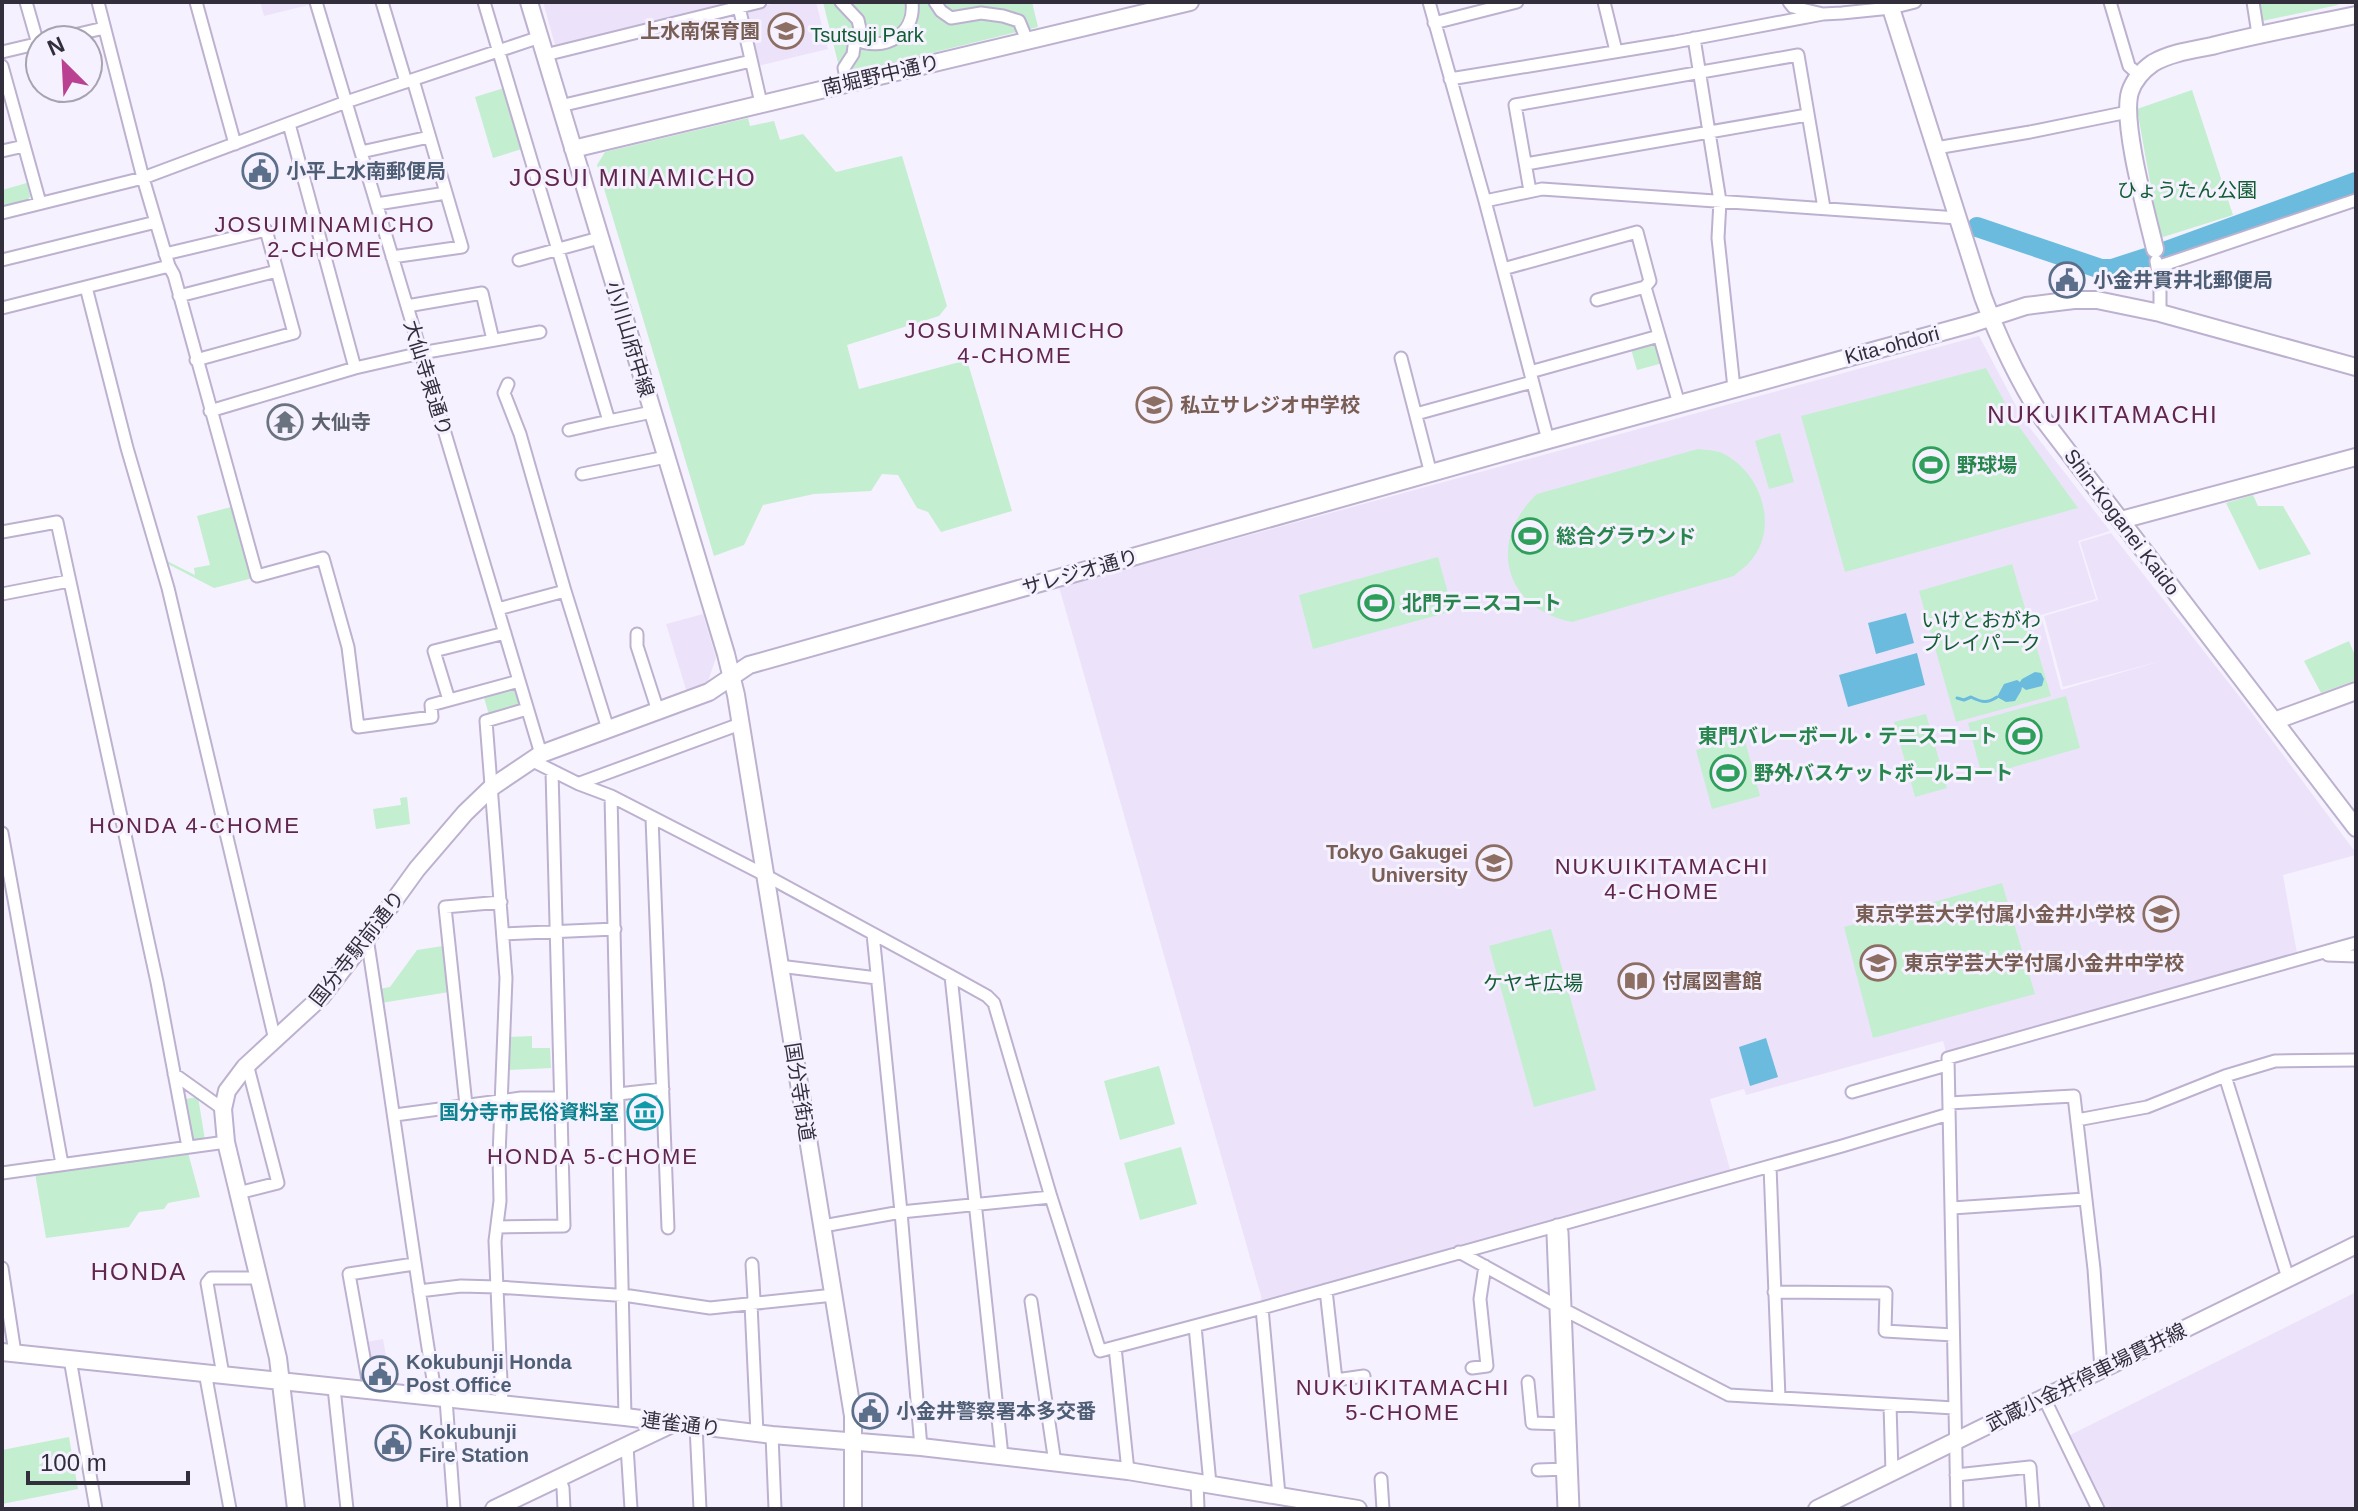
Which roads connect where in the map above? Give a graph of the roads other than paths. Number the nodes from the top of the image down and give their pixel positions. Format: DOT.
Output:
graph roads {
  1 [pos="26,2"];
  2 [pos="98,2"];
  3 [pos="196,2"];
  4 [pos="316,2"];
  5 [pos="382,2"];
  6 [pos="484,2"];
  7 [pos="529,2"];
  8 [pos="760,2"];
  9 [pos="841,2"];
  10 [pos="912,2"];
  11 [pos="935,2"];
  12 [pos="1003,2"];
  13 [pos="1190,2"];
  14 [pos="1429,2"];
  15 [pos="1517,2"];
  16 [pos="1604,2"];
  17 [pos="1789,2"];
  18 [pos="1915,2"];
  19 [pos="2110,2"];
  20 [pos="2253,2"];
  21 [pos="1890,5"];
  22 [pos="739,7"];
  23 [pos="2353,11"];
  24 [pos="1823,14"];
  25 [pos="1007,17"];
  26 [pos="1434,23"];
  27 [pos="33,24"];
  28 [pos="103,24"];
  29 [pos="104,28"];
  30 [pos="1024,33"];
  31 [pos="2258,34"];
  32 [pos="540,37"];
  33 [pos="1694,38"];
  34 [pos="855,39"];
  35 [pos="24,47"];
  36 [pos="498,51"];
  37 [pos="1616,51"];
  38 [pos="2,52"];
  39 [pos="545,55"];
  40 [pos="751,61"];
  41 [pos="2,66"];
  42 [pos="1700,72"];
  43 [pos="2139,75"];
  44 [pos="1450,79"];
  45 [pos="410,81"];
  46 [pos="847,83"];
  47 [pos="7,102"];
  48 [pos="346,102"];
  49 [pos="761,103"];
  50 [pos="560,106"];
  51 [pos="2128,112"];
  52 [pos="1807,115"];
  53 [pos="289,124"];
  54 [pos="1709,132"];
  55 [pos="429,137"];
  56 [pos="235,144"];
  57 [pos="24,146"];
  58 [pos="1936,148"];
  59 [pos="573,149"];
  60 [pos="2,151"];
  61 [pos="361,152"];
  62 [pos="1526,164"];
  63 [pos="143,178"];
  64 [pos="1530,191"];
  65 [pos="446,193"];
  66 [pos="2356,200"];
  67 [pos="1485,201"];
  68 [pos="1720,201"];
  69 [pos="40,203"];
  70 [pos="377,204"];
  71 [pos="1824,208"];
  72 [pos="2,213"];
  73 [pos="1958,218"];
  74 [pos="156,222"];
  75 [pos="599,238"];
  76 [pos="2155,249"];
  77 [pos="557,250"];
  78 [pos="392,257"];
  79 [pos="2,260"];
  80 [pos="167,260"];
  81 [pos="519,260"];
  82 [pos="2157,267"];
  83 [pos="1503,269"];
  84 [pos="277,271"];
  85 [pos="86,287"];
  86 [pos="1645,287"];
  87 [pos="179,296"];
  88 [pos="1597,300"];
  89 [pos="407,306"];
  90 [pos="2,308"];
  91 [pos="2160,313"];
  92 [pos="1991,318"];
  93 [pos="540,332"];
  94 [pos="1659,336"];
  95 [pos="493,340"];
  96 [pos="421,353"];
  97 [pos="1401,358"];
  98 [pos="196,360"];
  99 [pos="2356,367"];
  100 [pos="355,368"];
  101 [pos="1531,377"];
  102 [pos="508,384"];
  103 [pos="1734,388"];
  104 [pos="1679,404"];
  105 [pos="210,411"];
  106 [pos="652,412"];
  107 [pos="1416,414"];
  108 [pos="609,421"];
  109 [pos="569,430"];
  110 [pos="1548,440"];
  111 [pos="666,457"];
  112 [pos="2356,457"];
  113 [pos="582,474"];
  114 [pos="1431,474"];
  115 [pos="2121,520"];
  116 [pos="2,532"];
  117 [pos="69,581"];
  118 [pos="565,591"];
  119 [pos="2,594"];
  120 [pos="498,609"];
  121 [pos="505,633"];
  122 [pos="637,634"];
  123 [pos="731,676"];
  124 [pos="519,681"];
  125 [pos="2356,691"];
  126 [pos="449,700"];
  127 [pos="527,709"];
  128 [pos="658,711"];
  129 [pos="2274,721"];
  130 [pos="740,724"];
  131 [pos="608,729"];
  132 [pos="536,757"];
  133 [pos="552,771"];
  134 [pos="579,784"];
  135 [pos="492,787"];
  136 [pos="611,796"];
  137 [pos="652,818"];
  138 [pos="2356,828"];
  139 [pos="2,833"];
  140 [pos="765,875"];
  141 [pos="501,902"];
  142 [pos="615,929"];
  143 [pos="555,932"];
  144 [pos="503,934"];
  145 [pos="873,934"];
  146 [pos="367,938"];
  147 [pos="2356,943"];
  148 [pos="2319,954"];
  149 [pos="2356,956"];
  150 [pos="779,966"];
  151 [pos="951,976"];
  152 [pos="877,978"];
  153 [pos="275,1040"];
  154 [pos="2356,1060"];
  155 [pos="247,1064"];
  156 [pos="1947,1065"];
  157 [pos="174,1074"];
  158 [pos="2225,1076"];
  159 [pos="663,1089"];
  160 [pos="1852,1092"];
  161 [pos="618,1094"];
  162 [pos="559,1098"];
  163 [pos="501,1100"];
  164 [pos="466,1105"];
  165 [pos="1949,1108"];
  166 [pos="223,1109"];
  167 [pos="395,1115"];
  168 [pos="2077,1120"];
  169 [pos="226,1142"];
  170 [pos="188,1147"];
  171 [pos="62,1164"];
  172 [pos="1770,1166"];
  173 [pos="2,1173"];
  174 [pos="238,1193"];
  175 [pos="1051,1197"];
  176 [pos="2085,1199"];
  177 [pos="974,1205"];
  178 [pos="1952,1208"];
  179 [pos="901,1212"];
  180 [pos="1557,1225"];
  181 [pos="823,1226"];
  182 [pos="497,1227"];
  183 [pos="668,1228"];
  184 [pos="2356,1245"];
  185 [pos="1459,1252"];
  186 [pos="414,1264"];
  187 [pos="752,1264"];
  188 [pos="1485,1266"];
  189 [pos="2,1268"];
  190 [pos="258,1278"];
  191 [pos="2288,1278"];
  192 [pos="497,1287"];
  193 [pos="1326,1290"];
  194 [pos="419,1291"];
  195 [pos="1774,1292"];
  196 [pos="834,1295"];
  197 [pos="624,1296"];
  198 [pos="1031,1301"];
  199 [pos="751,1304"];
  200 [pos="1262,1308"];
  201 [pos="1562,1309"];
  202 [pos="1195,1326"];
  203 [pos="1953,1335"];
  204 [pos="1115,1347"];
  205 [pos="9,1353"];
  206 [pos="70,1359"];
  207 [pos="1472,1368"];
  208 [pos="2101,1369"];
  209 [pos="205,1372"];
  210 [pos="223,1375"];
  211 [pos="1364,1376"];
  212 [pos="282,1382"];
  213 [pos="1528,1382"];
  214 [pos="334,1388"];
  215 [pos="370,1391"];
  216 [pos="1779,1398"];
  217 [pos="2044,1398"];
  218 [pos="441,1399"];
  219 [pos="502,1405"];
  220 [pos="1890,1405"];
  221 [pos="1954,1408"];
  222 [pos="625,1417"];
  223 [pos="672,1424"];
  224 [pos="1566,1424"];
  225 [pos="696,1426"];
  226 [pos="765,1434"];
  227 [pos="853,1441"];
  228 [pos="1955,1441"];
  229 [pos="627,1446"];
  230 [pos="921,1447"];
  231 [pos="1002,1456"];
  232 [pos="1055,1463"];
  233 [pos="1568,1469"];
  234 [pos="1538,1470"];
  235 [pos="1128,1471"];
  236 [pos="1892,1472"];
  237 [pos="1956,1475"];
  238 [pos="559,1478"];
  239 [pos="1381,1479"];
  240 [pos="1204,1483"];
  241 [pos="1279,1495"];
  242 [pos="1350,1508"];
  243 [pos="96,1509"];
  244 [pos="230,1509"];
  245 [pos="296,1509"];
  246 [pos="347,1509"];
  247 [pos="454,1509"];
  248 [pos="494,1509"];
  249 [pos="564,1509"];
  250 [pos="631,1509"];
  251 [pos="700,1509"];
  252 [pos="775,1509"];
  253 [pos="853,1509"];
  254 [pos="1198,1509"];
  255 [pos="1383,1509"];
  256 [pos="1564,1509"];
  257 [pos="1573,1509"];
  258 [pos="1817,1509"];
  259 [pos="1957,1509"];
  260 [pos="2033,1509"];
  261 [pos="2098,1509"];
  1 -- 27 [label="street"];
  2 -- 28 [label="street"];
  3 -- 56 [label="street"];
  4 -- 48 [label="street, 大仙寺東通り"];
  5 -- 45 [label="street"];
  6 -- 36 [label="street"];
  7 -- 32 [label="main road, 小川山府中線"];
  8 -- 22 [label="street"];
  9 -- 34 [label="street"];
  10 -- 34 [label="street"];
  11 -- 25 [label="street"];
  12 -- 25 [label="street"];
  13 -- 46 [label="main road, 南堀野中通り"];
  14 -- 26 [label="street"];
  15 -- 26 [label="street"];
  16 -- 37 [label="street"];
  17 -- 24 [label="street"];
  18 -- 21 [label="street"];
  19 -- 43 [label="street"];
  20 -- 31 [label="street"];
  21 -- 24 [label="street"];
  21 -- 58 [label="main road, Shin-Koganei Kaido"];
  22 -- 39 [label="street"];
  22 -- 40 [label="street"];
  23 -- 31 [label="main road"];
  24 -- 33 [label="street"];
  25 -- 30 [label="street"];
  26 -- 44 [label="street"];
  29 -- 63 [label="street"];
  31 -- 43 [label="main road"];
  32 -- 36 [label="street"];
  32 -- 39 [label="main road, 小川山府中線"];
  33 -- 37 [label="street"];
  33 -- 42 [label="street"];
  34 -- 46 [label="street"];
  35 -- 38 [label="street"];
  36 -- 45 [label="street"];
  36 -- 77 [label="street"];
  37 -- 44 [label="street"];
  39 -- 50 [label="main road, 小川山府中線"];
  40 -- 49 [label="street"];
  40 -- 50 [label="street"];
  41 -- 47 [label="street"];
  42 -- 52 [label="street"];
  42 -- 54 [label="street"];
  42 -- 62 [label="street"];
  43 -- 51 [label="main road"];
  44 -- 67 [label="street"];
  45 -- 48 [label="street"];
  45 -- 55 [label="street"];
  46 -- 49 [label="main road, 南堀野中通り"];
  47 -- 57 [label="street"];
  48 -- 53 [label="street"];
  48 -- 61 [label="street, 大仙寺東通り"];
  49 -- 59 [label="main road, 南堀野中通り"];
  50 -- 59 [label="main road, 小川山府中線"];
  51 -- 58 [label="street"];
  51 -- 76 [label="main road"];
  52 -- 54 [label="street"];
  52 -- 71 [label="street"];
  53 -- 56 [label="street"];
  53 -- 100 [label="street"];
  54 -- 62 [label="street"];
  54 -- 68 [label="street"];
  55 -- 61 [label="street"];
  55 -- 65 [label="street"];
  56 -- 63 [label="street"];
  57 -- 60 [label="street"];
  57 -- 69 [label="street"];
  58 -- 73 [label="main road, Shin-Koganei Kaido"];
  59 -- 75 [label="main road, 小川山府中線"];
  61 -- 70 [label="street, 大仙寺東通り"];
  62 -- 64 [label="street"];
  63 -- 69 [label="street"];
  63 -- 74 [label="street"];
  64 -- 67 [label="street"];
  64 -- 68 [label="street"];
  65 -- 70 [label="street"];
  65 -- 78 [label="street"];
  66 -- 82 [label="street"];
  67 -- 83 [label="street"];
  68 -- 71 [label="street"];
  68 -- 103 [label="street"];
  69 -- 72 [label="street"];
  70 -- 78 [label="street, 大仙寺東通り"];
  71 -- 73 [label="street"];
  73 -- 92 [label="main road, Shin-Koganei Kaido"];
  74 -- 79 [label="street"];
  74 -- 80 [label="street"];
  75 -- 77 [label="street"];
  75 -- 106 [label="main road, 小川山府中線"];
  76 -- 82 [label="street"];
  77 -- 81 [label="street"];
  77 -- 108 [label="street"];
  78 -- 89 [label="street, 大仙寺東通り"];
  80 -- 84 [label="street"];
  80 -- 85 [label="street"];
  80 -- 87 [label="street"];
  82 -- 91 [label="street"];
  83 -- 86 [label="street"];
  83 -- 101 [label="street"];
  84 -- 87 [label="street"];
  84 -- 98 [label="street"];
  85 -- 90 [label="street"];
  85 -- 153 [label="street"];
  86 -- 88 [label="street"];
  86 -- 94 [label="street"];
  87 -- 98 [label="street"];
  89 -- 95 [label="street"];
  89 -- 96 [label="street, 大仙寺東通り"];
  91 -- 92 [label="main road, Kita-ohdori"];
  91 -- 99 [label="main road, Kita-ohdori"];
  92 -- 103 [label="main road, Kita-ohdori"];
  92 -- 115 [label="main road, Shin-Koganei Kaido"];
  93 -- 95 [label="street"];
  94 -- 101 [label="street"];
  94 -- 104 [label="street"];
  95 -- 96 [label="street"];
  96 -- 100 [label="street"];
  96 -- 120 [label="street, 大仙寺東通り"];
  97 -- 107 [label="street"];
  98 -- 105 [label="street"];
  100 -- 105 [label="street"];
  101 -- 107 [label="street"];
  101 -- 110 [label="street"];
  102 -- 118 [label="street"];
  103 -- 104 [label="main road, Kita-ohdori"];
  104 -- 110 [label="main road, Kita-ohdori"];
  105 -- 126 [label="street"];
  106 -- 108 [label="street"];
  106 -- 111 [label="main road, 小川山府中線"];
  107 -- 114 [label="street"];
  108 -- 109 [label="street"];
  110 -- 114 [label="main road, Kita-ohdori"];
  111 -- 113 [label="street"];
  111 -- 123 [label="main road, 小川山府中線"];
  112 -- 115 [label="main road"];
  114 -- 123 [label="main road, サレジオ通り"];
  115 -- 129 [label="main road, Shin-Koganei Kaido"];
  116 -- 117 [label="street"];
  117 -- 119 [label="street"];
  117 -- 157 [label="street"];
  118 -- 120 [label="street"];
  118 -- 131 [label="street"];
  120 -- 121 [label="street, 大仙寺東通り"];
  121 -- 124 [label="street, 大仙寺東通り"];
  121 -- 126 [label="street"];
  122 -- 128 [label="street"];
  123 -- 128 [label="main road, 国分寺駅前通り"];
  123 -- 130 [label="main road, 国分寺街道"];
  124 -- 126 [label="street"];
  124 -- 127 [label="street, 大仙寺東通り"];
  125 -- 129 [label="main road"];
  127 -- 132 [label="street, 大仙寺東通り"];
  127 -- 135 [label="street"];
  128 -- 131 [label="main road, 国分寺駅前通り"];
  129 -- 138 [label="main road, Shin-Koganei Kaido"];
  130 -- 134 [label="street"];
  130 -- 140 [label="main road, 国分寺街道"];
  131 -- 132 [label="main road, 国分寺駅前通り"];
  132 -- 133 [label="street"];
  132 -- 135 [label="main road, 国分寺駅前通り"];
  133 -- 134 [label="street"];
  133 -- 143 [label="street"];
  134 -- 136 [label="street"];
  135 -- 141 [label="street"];
  135 -- 146 [label="main road, 国分寺駅前通り"];
  136 -- 137 [label="street"];
  136 -- 142 [label="street"];
  137 -- 140 [label="street"];
  137 -- 159 [label="street"];
  139 -- 171 [label="street"];
  140 -- 145 [label="street"];
  140 -- 150 [label="main road, 国分寺街道"];
  141 -- 144 [label="street"];
  141 -- 164 [label="street"];
  142 -- 143 [label="street"];
  142 -- 161 [label="street"];
  143 -- 144 [label="street"];
  143 -- 162 [label="street"];
  144 -- 163 [label="street"];
  145 -- 151 [label="street"];
  145 -- 152 [label="street"];
  146 -- 153 [label="main road, 国分寺駅前通り"];
  146 -- 167 [label="street"];
  147 -- 148 [label="street"];
  148 -- 149 [label="street"];
  148 -- 156 [label="street"];
  150 -- 152 [label="street"];
  150 -- 181 [label="main road, 国分寺街道"];
  151 -- 175 [label="street"];
  151 -- 177 [label="street"];
  152 -- 179 [label="street"];
  153 -- 155 [label="main road, 国分寺駅前通り"];
  154 -- 158 [label="street"];
  155 -- 166 [label="main road, 国分寺駅前通り"];
  155 -- 174 [label="street"];
  156 -- 160 [label="street"];
  156 -- 165 [label="street"];
  157 -- 166 [label="street"];
  157 -- 170 [label="street"];
  158 -- 168 [label="street"];
  158 -- 191 [label="street"];
  159 -- 161 [label="street"];
  159 -- 183 [label="street"];
  161 -- 197 [label="street"];
  162 -- 163 [label="street"];
  162 -- 182 [label="street"];
  163 -- 164 [label="street"];
  163 -- 182 [label="street"];
  164 -- 167 [label="street"];
  165 -- 168 [label="street"];
  165 -- 172 [label="street"];
  165 -- 178 [label="street"];
  166 -- 169 [label="main road"];
  167 -- 186 [label="street"];
  168 -- 176 [label="street"];
  169 -- 170 [label="street"];
  169 -- 174 [label="main road"];
  170 -- 171 [label="street"];
  171 -- 173 [label="street"];
  172 -- 180 [label="street"];
  172 -- 195 [label="street"];
  174 -- 190 [label="main road"];
  175 -- 177 [label="street"];
  175 -- 204 [label="street"];
  176 -- 178 [label="street"];
  176 -- 208 [label="street"];
  177 -- 179 [label="street"];
  177 -- 231 [label="street"];
  178 -- 203 [label="street"];
  179 -- 181 [label="street"];
  179 -- 230 [label="street"];
  180 -- 185 [label="street"];
  180 -- 201 [label="street"];
  181 -- 196 [label="main road, 国分寺街道"];
  182 -- 192 [label="street"];
  184 -- 191 [label="main road, 武蔵小金井停車場貫井線"];
  185 -- 188 [label="street"];
  185 -- 193 [label="street"];
  186 -- 194 [label="street"];
  186 -- 215 [label="street"];
  187 -- 199 [label="street"];
  188 -- 201 [label="street"];
  188 -- 207 [label="street"];
  189 -- 205 [label="street"];
  190 -- 210 [label="street"];
  190 -- 212 [label="main road"];
  191 -- 208 [label="main road, 武蔵小金井停車場貫井線"];
  192 -- 194 [label="street"];
  192 -- 197 [label="street"];
  192 -- 219 [label="street"];
  193 -- 200 [label="street"];
  193 -- 211 [label="street"];
  194 -- 218 [label="street"];
  195 -- 203 [label="street"];
  195 -- 216 [label="street"];
  196 -- 199 [label="street"];
  196 -- 227 [label="main road, 国分寺街道"];
  197 -- 199 [label="street"];
  197 -- 222 [label="street"];
  198 -- 232 [label="street"];
  199 -- 226 [label="street"];
  200 -- 202 [label="street"];
  200 -- 241 [label="street"];
  201 -- 216 [label="street"];
  201 -- 224 [label="street"];
  202 -- 204 [label="street"];
  202 -- 240 [label="street"];
  203 -- 221 [label="street"];
  204 -- 235 [label="street"];
  205 -- 206 [label="main road, 連雀通り"];
  206 -- 209 [label="main road, 連雀通り"];
  206 -- 243 [label="street"];
  208 -- 217 [label="main road, 武蔵小金井停車場貫井線"];
  209 -- 210 [label="main road, 連雀通り"];
  209 -- 244 [label="street"];
  210 -- 212 [label="main road, 連雀通り"];
  212 -- 214 [label="main road, 連雀通り"];
  212 -- 245 [label="main road"];
  213 -- 224 [label="street"];
  214 -- 215 [label="main road, 連雀通り"];
  214 -- 246 [label="street"];
  215 -- 218 [label="main road, 連雀通り"];
  216 -- 220 [label="street"];
  217 -- 228 [label="main road, 武蔵小金井停車場貫井線"];
  217 -- 261 [label="street"];
  218 -- 219 [label="main road, 連雀通り"];
  218 -- 247 [label="street"];
  219 -- 222 [label="main road, 連雀通り"];
  220 -- 221 [label="street"];
  220 -- 236 [label="street"];
  221 -- 228 [label="street"];
  222 -- 223 [label="main road, 連雀通り"];
  223 -- 225 [label="main road, 連雀通り"];
  223 -- 229 [label="main road"];
  224 -- 233 [label="street"];
  225 -- 226 [label="main road, 連雀通り"];
  225 -- 251 [label="street"];
  226 -- 227 [label="main road, 連雀通り"];
  226 -- 252 [label="street"];
  227 -- 230 [label="main road, 連雀通り"];
  227 -- 253 [label="main road, 国分寺街道"];
  228 -- 236 [label="main road, 武蔵小金井停車場貫井線"];
  228 -- 237 [label="street"];
  229 -- 238 [label="main road"];
  229 -- 250 [label="street"];
  230 -- 231 [label="main road, 連雀通り"];
  231 -- 232 [label="main road, 連雀通り"];
  232 -- 235 [label="main road, 連雀通り"];
  233 -- 234 [label="street"];
  233 -- 256 [label="street"];
  233 -- 257 [label="street"];
  235 -- 240 [label="main road, 連雀通り"];
  236 -- 258 [label="main road, 武蔵小金井停車場貫井線"];
  237 -- 259 [label="street"];
  237 -- 260 [label="street"];
  238 -- 248 [label="main road"];
  238 -- 249 [label="street"];
  239 -- 255 [label="street"];
  240 -- 241 [label="main road, 連雀通り"];
  240 -- 254 [label="street"];
  241 -- 242 [label="main road, 連雀通り"];
}
